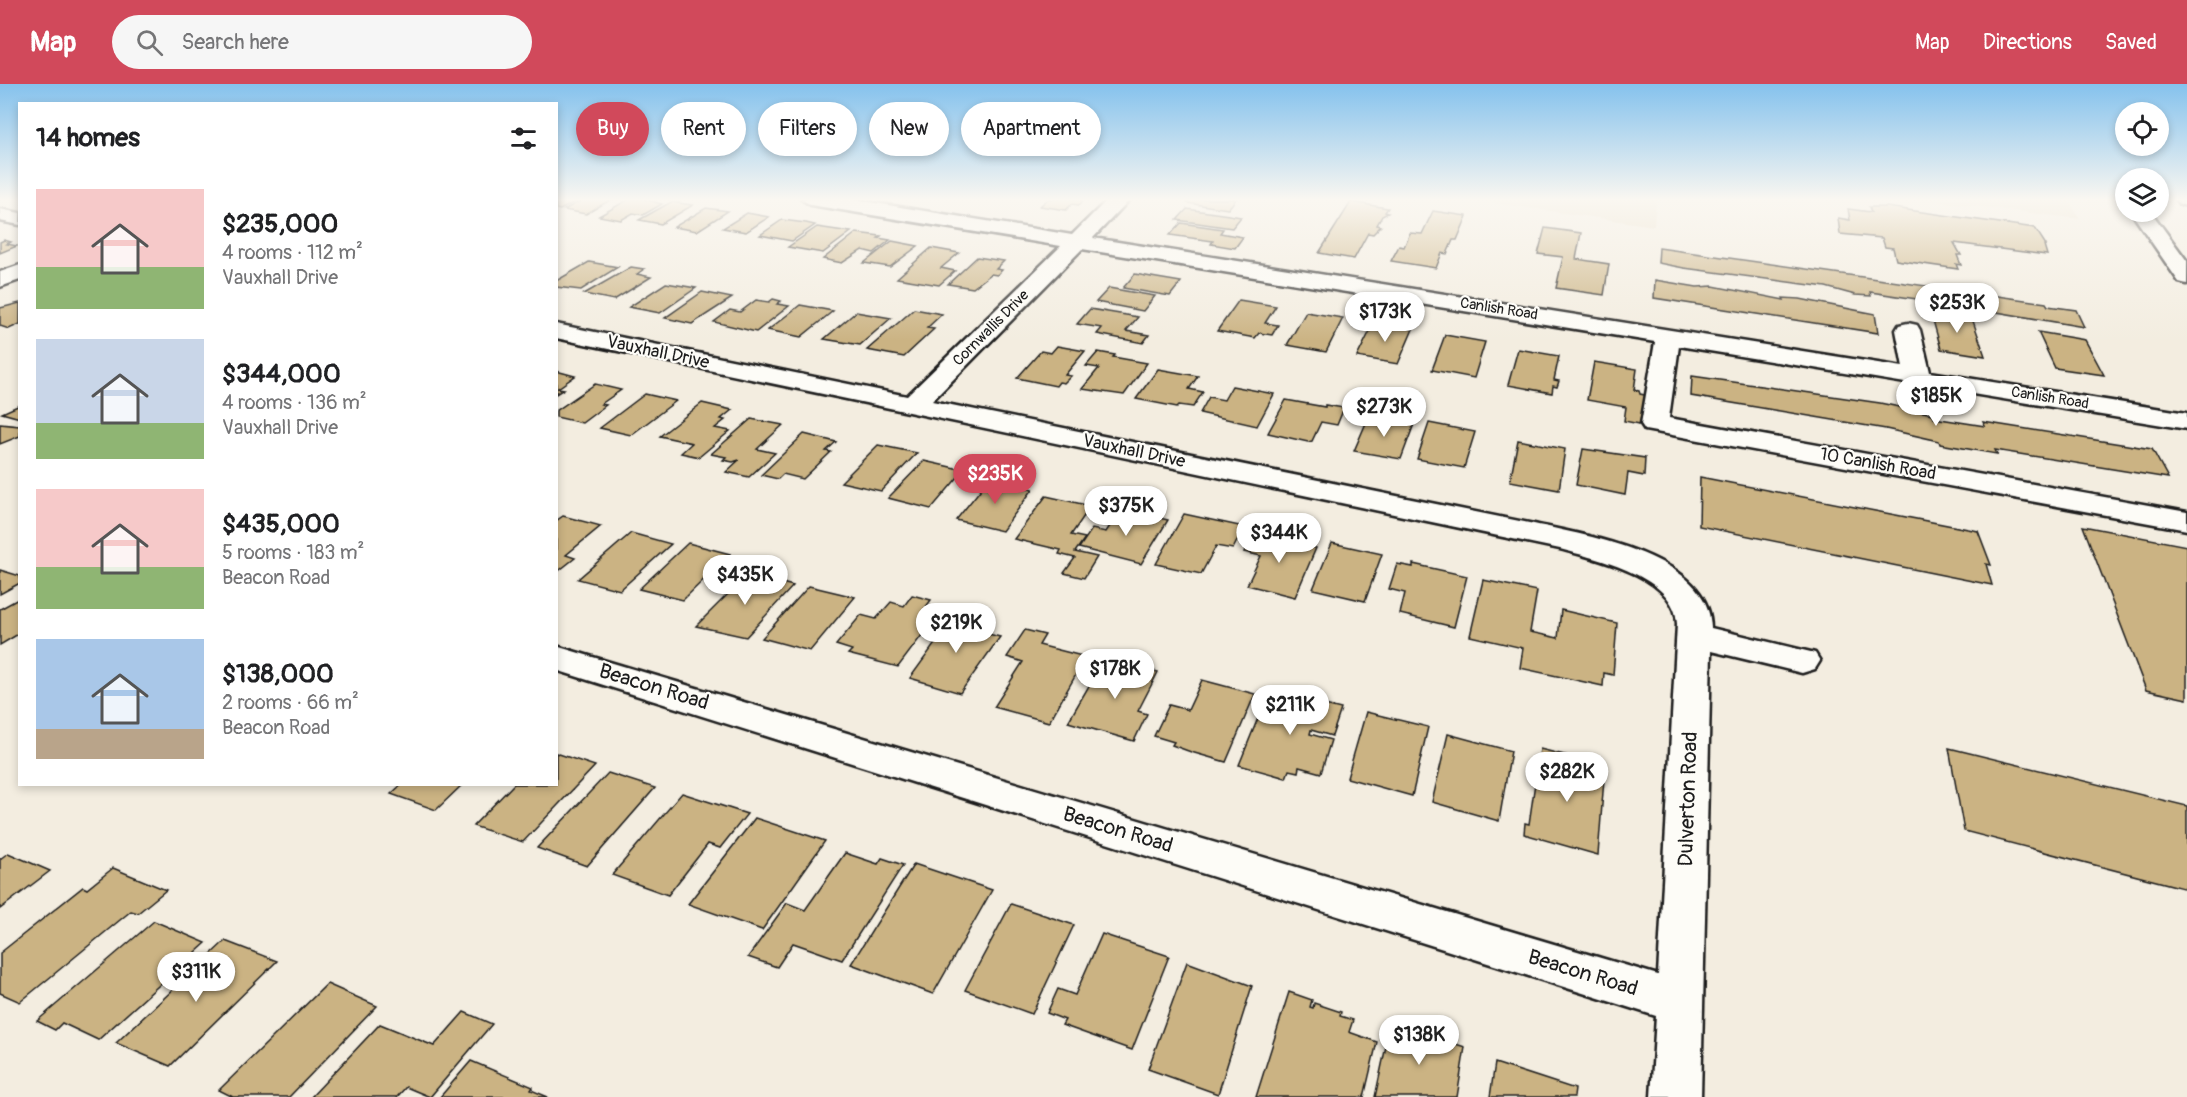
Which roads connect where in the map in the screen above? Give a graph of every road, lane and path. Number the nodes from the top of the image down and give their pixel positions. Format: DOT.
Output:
graph roads {
  1 [pos="1072,246"];
  2 [pos="1103,246"];
  3 [pos="2165,246"];
  4 [pos="18,273"];
  5 [pos="2187,277"];
  6 [pos="0,280"];
  7 [pos="1908,330"];
  8 [pos="558,331"];
  9 [pos="1668,336"];
  10 [pos="1918,377"];
  11 [pos="912,406"];
  12 [pos="2187,421"];
  13 [pos="2187,521"];
  14 [pos="1605,551"];
  15 [pos="1694,635"];
  16 [pos="558,659"];
  17 [pos="1802,662"];
  18 [pos="1680,1003"];
  19 [pos="1676,1097"];
  1 -- 11 [label="street, Cornwallis Drive"];
  2 -- 9 [label="street, Canlish Road"];
  3 -- 5 [label="street"];
  4 -- 6 [label="street"];
  7 -- 10 [label="street"];
  8 -- 11 [label="street, Vauxhall Drive"];
  9 -- 10 [label="street, Canlish Road"];
  9 -- 13 [label="street, 10 Canlish Road"];
  10 -- 12 [label="street, Canlish Road"];
  11 -- 14 [label="street, Vauxhall Drive"];
  14 -- 15 [label="street, Dulverton Road"];
  15 -- 17 [label="street"];
  15 -- 18 [label="street, Dulverton Road"];
  16 -- 18 [label="street, Beacon Road"];
  18 -- 19 [label="street, Dulverton Road"];
}
